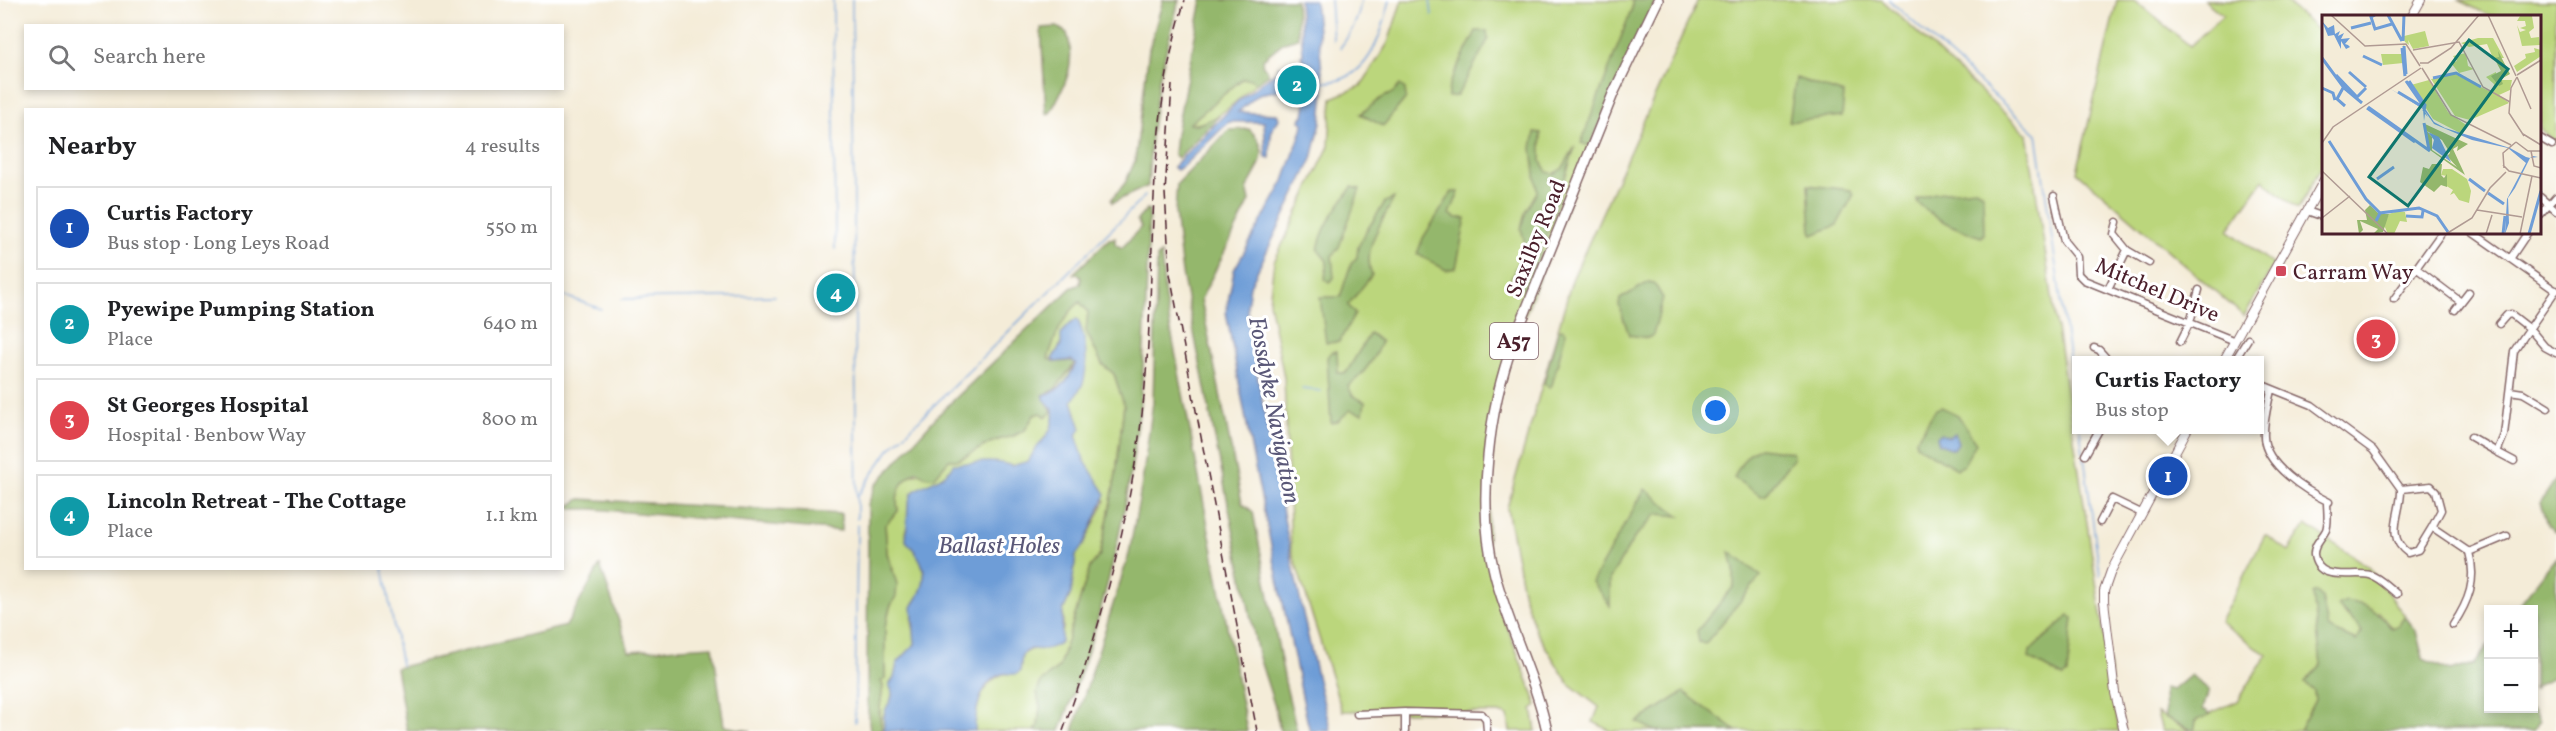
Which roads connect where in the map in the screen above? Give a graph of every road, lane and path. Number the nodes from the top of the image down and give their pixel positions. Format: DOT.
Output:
graph roads {
  1 [pos="1658,0"];
  2 [pos="2421,0"];
  3 [pos="2413,15"];
  4 [pos="2541,138"];
  5 [pos="2552,145"];
  6 [pos="2322,184"];
  7 [pos="2054,196"];
  8 [pos="2556,196"];
  9 [pos="2541,198"];
  10 [pos="2548,205"];
  11 [pos="2307,211"];
  12 [pos="2556,212"];
  13 [pos="2541,214"];
  14 [pos="2322,216"];
  15 [pos="2118,222"];
  16 [pos="2441,234"];
  17 [pos="2475,234"];
  18 [pos="2527,234"];
  19 [pos="2127,250"];
  20 [pos="2510,259"];
  21 [pos="2149,263"];
  22 [pos="2416,268"];
  23 [pos="2108,289"];
  24 [pos="2199,290"];
  25 [pos="2556,290"];
  26 [pos="2469,292"];
  27 [pos="2394,299"];
  28 [pos="2461,302"];
  29 [pos="2455,310"];
  30 [pos="2190,322"];
  31 [pos="2499,324"];
  32 [pos="2529,328"];
  33 [pos="2248,339"];
  34 [pos="2235,341"];
  35 [pos="2180,342"];
  36 [pos="2094,348"];
  37 [pos="2556,353"];
  38 [pos="2104,356"];
  39 [pos="2226,356"];
  40 [pos="2237,356"];
  41 [pos="2264,386"];
  42 [pos="2271,390"];
  43 [pos="2510,391"];
  44 [pos="2548,408"];
  45 [pos="2096,434"];
  46 [pos="2184,434"];
  47 [pos="2471,437"];
  48 [pos="2497,452"];
  49 [pos="2085,455"];
  50 [pos="2514,461"];
  51 [pos="2401,489"];
  52 [pos="2141,513"];
  53 [pos="2100,522"];
  54 [pos="2432,527"];
  55 [pos="2507,536"];
  56 [pos="2469,552"];
  57 [pos="2397,594"];
  58 [pos="2453,625"];
  59 [pos="1405,712"];
  60 [pos="1357,714"];
  61 [pos="1405,731"];
  62 [pos="1487,731"];
  63 [pos="1547,731"];
  64 [pos="2124,731"];
  1 -- 63 [label="main road, Saxilby Road / A57"];
  2 -- 3 [label="street"];
  4 -- 5 [label="street"];
  6 -- 11 [label="street"];
  7 -- 23 [label="street, Mitchel Drive"];
  8 -- 10 [label="street"];
  9 -- 10 [label="street"];
  10 -- 12 [label="street"];
  10 -- 13 [label="street"];
  11 -- 14 [label="street"];
  11 -- 34 [label="street"];
  15 -- 19 [label="street"];
  16 -- 22 [label="street"];
  17 -- 20 [label="street"];
  18 -- 20 [label="street"];
  19 -- 21 [label="street"];
  19 -- 23 [label="street"];
  20 -- 25 [label="street"];
  22 -- 27 [label="street"];
  22 -- 28 [label="street"];
  23 -- 30 [label="street, Mitchel Drive"];
  24 -- 30 [label="street"];
  25 -- 32 [label="street"];
  26 -- 28 [label="street"];
  28 -- 29 [label="street"];
  30 -- 34 [label="street, Mitchel Drive"];
  30 -- 35 [label="street"];
  31 -- 32 [label="street"];
  32 -- 37 [label="street"];
  32 -- 43 [label="street"];
  33 -- 40 [label="street"];
  34 -- 39 [label="street"];
  36 -- 38 [label="street"];
  41 -- 42 [label="street"];
  42 -- 51 [label="street"];
  42 -- 57 [label="street"];
  43 -- 44 [label="street"];
  43 -- 48 [label="street"];
  45 -- 49 [label="street"];
  46 -- 52 [label="street"];
  47 -- 48 [label="street"];
  48 -- 50 [label="street"];
  51 -- 54 [label="street"];
  51 -- 54 [label="street"];
  52 -- 53 [label="street"];
  52 -- 64 [label="street"];
  54 -- 56 [label="street"];
  55 -- 56 [label="street"];
  56 -- 58 [label="street"];
  59 -- 60 [label="street"];
  59 -- 61 [label="street"];
  59 -- 62 [label="street"];
}
